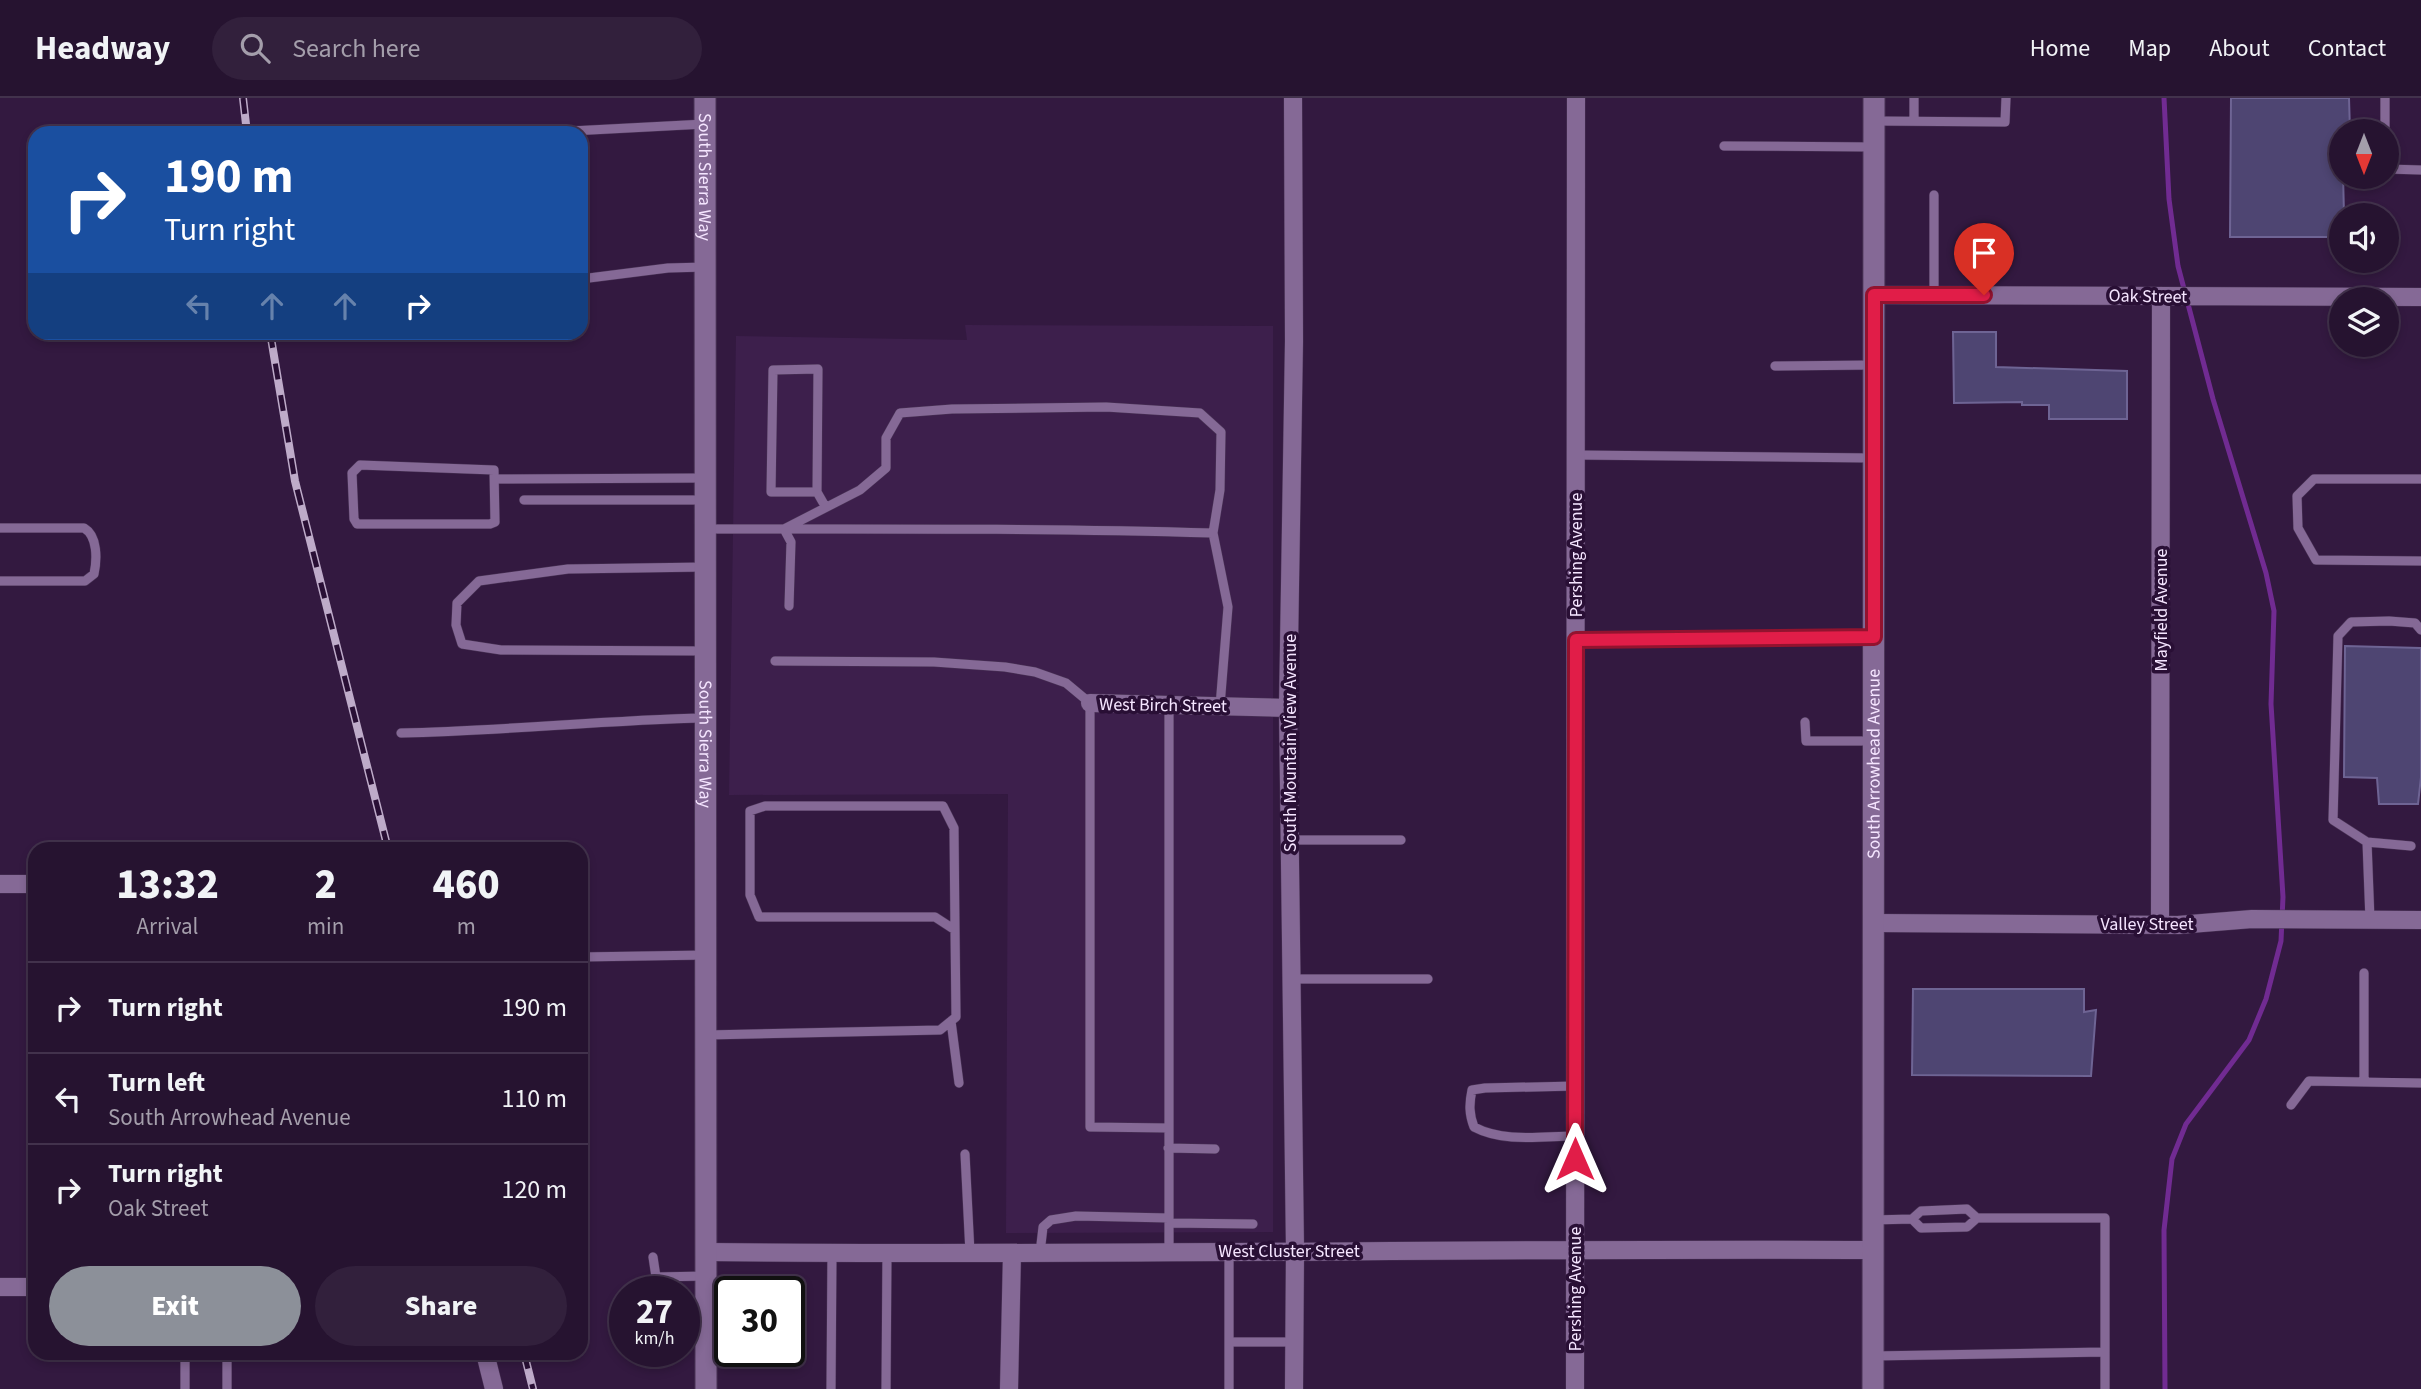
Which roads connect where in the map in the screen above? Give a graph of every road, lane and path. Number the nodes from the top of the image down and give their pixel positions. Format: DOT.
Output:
graph roads {
  1 [pos="705,98"];
  2 [pos="1293,98"];
  3 [pos="1576,98"];
  4 [pos="1874,98"];
  5 [pos="1914,98"];
  6 [pos="2006,98"];
  7 [pos="2385,98"];
  8 [pos="2385,119"];
  9 [pos="1874,121"];
  10 [pos="1914,121"];
  11 [pos="705,124"];
  12 [pos="588,130"];
  13 [pos="1724,146"];
  14 [pos="1874,147"];
  15 [pos="2399,169"];
  16 [pos="2421,170"];
  17 [pos="1934,195"];
  18 [pos="705,267"];
  19 [pos="588,278"];
  20 [pos="1874,295"];
  21 [pos="1934,295"];
  22 [pos="2178,296"];
  23 [pos="2421,297"];
  24 [pos="1874,365"];
  25 [pos="1775,366"];
  26 [pos="1576,455"];
  27 [pos="1874,458"];
  28 [pos="705,478"];
  29 [pos="495,479"];
  30 [pos="2421,479"];
  31 [pos="817,492"];
  32 [pos="524,500"];
  33 [pos="705,500"];
  34 [pos="825,506"];
  35 [pos="0,528"];
  36 [pos="705,529"];
  37 [pos="784,529"];
  38 [pos="1213,533"];
  39 [pos="2421,561"];
  40 [pos="705,567"];
  41 [pos="0,582"];
  42 [pos="789,606"];
  43 [pos="2421,630"];
  44 [pos="1874,637"];
  45 [pos="1576,640"];
  46 [pos="705,651"];
  47 [pos="775,661"];
  48 [pos="1090,703"];
  49 [pos="1168,705"];
  50 [pos="1220,706"];
  51 [pos="1288,708"];
  52 [pos="705,718"];
  53 [pos="1805,723"];
  54 [pos="401,733"];
  55 [pos="1873,741"];
  56 [pos="1290,840"];
  57 [pos="1401,840"];
  58 [pos="2367,842"];
  59 [pos="2411,846"];
  60 [pos="0,884"];
  61 [pos="28,884"];
  62 [pos="2370,920"];
  63 [pos="2421,920"];
  64 [pos="1873,923"];
  65 [pos="2160,925"];
  66 [pos="955,930"];
  67 [pos="706,955"];
  68 [pos="588,957"];
  69 [pos="2364,973"];
  70 [pos="1292,979"];
  71 [pos="1428,979"];
  72 [pos="951,1021"];
  73 [pos="706,1035"];
  74 [pos="2364,1081"];
  75 [pos="959,1083"];
  76 [pos="2421,1083"];
  77 [pos="1575,1086"];
  78 [pos="2291,1105"];
  79 [pos="1168,1128"];
  80 [pos="1575,1136"];
  81 [pos="1168,1148"];
  82 [pos="1215,1149"];
  83 [pos="965,1154"];
  84 [pos="1978,1218"];
  85 [pos="1912,1219"];
  86 [pos="1872,1220"];
  87 [pos="1169,1221"];
  88 [pos="1253,1224"];
  89 [pos="1575,1249"];
  90 [pos="1295,1250"];
  91 [pos="1872,1250"];
  92 [pos="1229,1251"];
  93 [pos="706,1252"];
  94 [pos="832,1252"];
  95 [pos="1169,1252"];
  96 [pos="887,1253"];
  97 [pos="970,1253"];
  98 [pos="1012,1253"];
  99 [pos="1040,1253"];
  100 [pos="653,1257"];
  101 [pos="706,1276"];
  102 [pos="0,1287"];
  103 [pos="28,1287"];
  104 [pos="1229,1342"];
  105 [pos="1294,1342"];
  106 [pos="2105,1352"];
  107 [pos="1873,1356"];
  108 [pos="184,1360"];
  109 [pos="227,1360"];
  110 [pos="487,1360"];
  111 [pos="185,1389"];
  112 [pos="227,1389"];
  113 [pos="494,1389"];
  114 [pos="706,1389"];
  115 [pos="831,1389"];
  116 [pos="886,1389"];
  117 [pos="1009,1389"];
  118 [pos="1229,1389"];
  119 [pos="1294,1389"];
  120 [pos="1575,1389"];
  121 [pos="1873,1389"];
  122 [pos="2105,1389"];
  1 -- 11 [label="street, South Sierra Way"];
  2 -- 51 [label="street, South Mountain View Avenue"];
  3 -- 26 [label="street, Pershing Avenue"];
  4 -- 9 [label="street, South Arrowhead Avenue"];
  5 -- 10 [label="lane"];
  6 -- 10 [label="lane"];
  7 -- 8 [label="lane"];
  9 -- 10 [label="lane"];
  9 -- 14 [label="street, South Arrowhead Avenue"];
  11 -- 12 [label="lane"];
  11 -- 18 [label="street, South Sierra Way"];
  13 -- 14 [label="lane"];
  14 -- 20 [label="street, South Arrowhead Avenue"];
  15 -- 16 [label="lane"];
  17 -- 21 [label="lane"];
  18 -- 19 [label="lane"];
  18 -- 28 [label="street, South Sierra Way"];
  20 -- 21 [label="street, Oak Street"];
  20 -- 24 [label="street, South Arrowhead Avenue"];
  21 -- 22 [label="street, Oak Street"];
  22 -- 23 [label="street, Oak Street"];
  22 -- 65 [label="street, Mayfield Avenue"];
  24 -- 25 [label="lane"];
  24 -- 27 [label="street, South Arrowhead Avenue"];
  26 -- 27 [label="lane"];
  26 -- 45 [label="street, Pershing Avenue"];
  27 -- 44 [label="street, South Arrowhead Avenue"];
  28 -- 29 [label="lane"];
  28 -- 33 [label="street, South Sierra Way"];
  29 -- 29 [label="lane"];
  30 -- 39 [label="lane"];
  31 -- 31 [label="lane"];
  31 -- 34 [label="lane"];
  32 -- 33 [label="lane"];
  33 -- 36 [label="street, South Sierra Way"];
  34 -- 37 [label="lane"];
  34 -- 38 [label="lane"];
  35 -- 41 [label="lane"];
  36 -- 37 [label="lane"];
  36 -- 40 [label="street, South Sierra Way"];
  37 -- 38 [label="lane"];
  37 -- 42 [label="lane"];
  38 -- 50 [label="lane"];
  40 -- 46 [label="street, South Sierra Way"];
  40 -- 46 [label="lane"];
  43 -- 58 [label="lane"];
  44 -- 45 [label="lane"];
  44 -- 55 [label="street, South Arrowhead Avenue"];
  45 -- 77 [label="street, Pershing Avenue"];
  46 -- 52 [label="street, South Sierra Way"];
  47 -- 48 [label="lane, West Birch Street"];
  48 -- 49 [label="street, West Birch Street"];
  48 -- 79 [label="lane"];
  49 -- 50 [label="street, West Birch Street"];
  49 -- 79 [label="lane"];
  50 -- 51 [label="street, West Birch Street"];
  51 -- 56 [label="street, South Mountain View Avenue"];
  52 -- 54 [label="lane"];
  52 -- 67 [label="street, South Sierra Way"];
  53 -- 55 [label="lane"];
  55 -- 64 [label="street, South Arrowhead Avenue"];
  56 -- 57 [label="lane"];
  56 -- 70 [label="street, South Mountain View Avenue"];
  58 -- 59 [label="lane"];
  58 -- 62 [label="lane"];
  60 -- 61 [label="street"];
  62 -- 63 [label="street, Valley Street"];
  62 -- 65 [label="street, Valley Street"];
  64 -- 65 [label="street, Valley Street"];
  64 -- 86 [label="street, South Arrowhead Avenue"];
  66 -- 66 [label="lane"];
  66 -- 72 [label="lane"];
  67 -- 68 [label="lane"];
  67 -- 73 [label="street, South Sierra Way"];
  69 -- 74 [label="lane"];
  70 -- 71 [label="lane"];
  70 -- 90 [label="street, South Mountain View Avenue"];
  72 -- 73 [label="lane"];
  72 -- 75 [label="lane"];
  73 -- 93 [label="street, South Sierra Way"];
  74 -- 76 [label="lane"];
  74 -- 78 [label="lane"];
  77 -- 80 [label="street, Pershing Avenue"];
  77 -- 80 [label="lane"];
  79 -- 81 [label="lane"];
  80 -- 89 [label="street, Pershing Avenue"];
  81 -- 82 [label="lane"];
  81 -- 87 [label="lane"];
  83 -- 97 [label="lane"];
  84 -- 85 [label="lane"];
  84 -- 85 [label="lane"];
  84 -- 106 [label="lane"];
  85 -- 86 [label="lane"];
  86 -- 91 [label="street, South Arrowhead Avenue"];
  87 -- 88 [label="lane"];
  87 -- 95 [label="lane"];
  87 -- 99 [label="lane"];
  89 -- 90 [label="street, West Cluster Street"];
  89 -- 91 [label="street, West Cluster Street"];
  89 -- 120 [label="street, Pershing Avenue"];
  90 -- 92 [label="street, West Cluster Street"];
  90 -- 105 [label="street, South Mountain View Avenue"];
  91 -- 107 [label="street, South Arrowhead Avenue"];
  92 -- 95 [label="street, West Cluster Street"];
  92 -- 104 [label="lane"];
  93 -- 94 [label="street, West Cluster Street"];
  93 -- 101 [label="street, South Sierra Way"];
  94 -- 96 [label="street, West Cluster Street"];
  94 -- 115 [label="lane"];
  95 -- 99 [label="street, West Cluster Street"];
  96 -- 97 [label="street, West Cluster Street"];
  96 -- 116 [label="lane"];
  97 -- 98 [label="street, West Cluster Street"];
  98 -- 99 [label="street, West Cluster Street"];
  98 -- 117 [label="street"];
  100 -- 101 [label="lane"];
  101 -- 114 [label="street, South Sierra Way"];
  102 -- 103 [label="street"];
  104 -- 105 [label="lane"];
  104 -- 118 [label="lane"];
  105 -- 119 [label="street, South Mountain View Avenue"];
  106 -- 107 [label="lane"];
  106 -- 122 [label="lane"];
  107 -- 121 [label="street, South Arrowhead Avenue"];
  108 -- 111 [label="lane"];
  109 -- 112 [label="lane"];
  110 -- 113 [label="street"];
}
